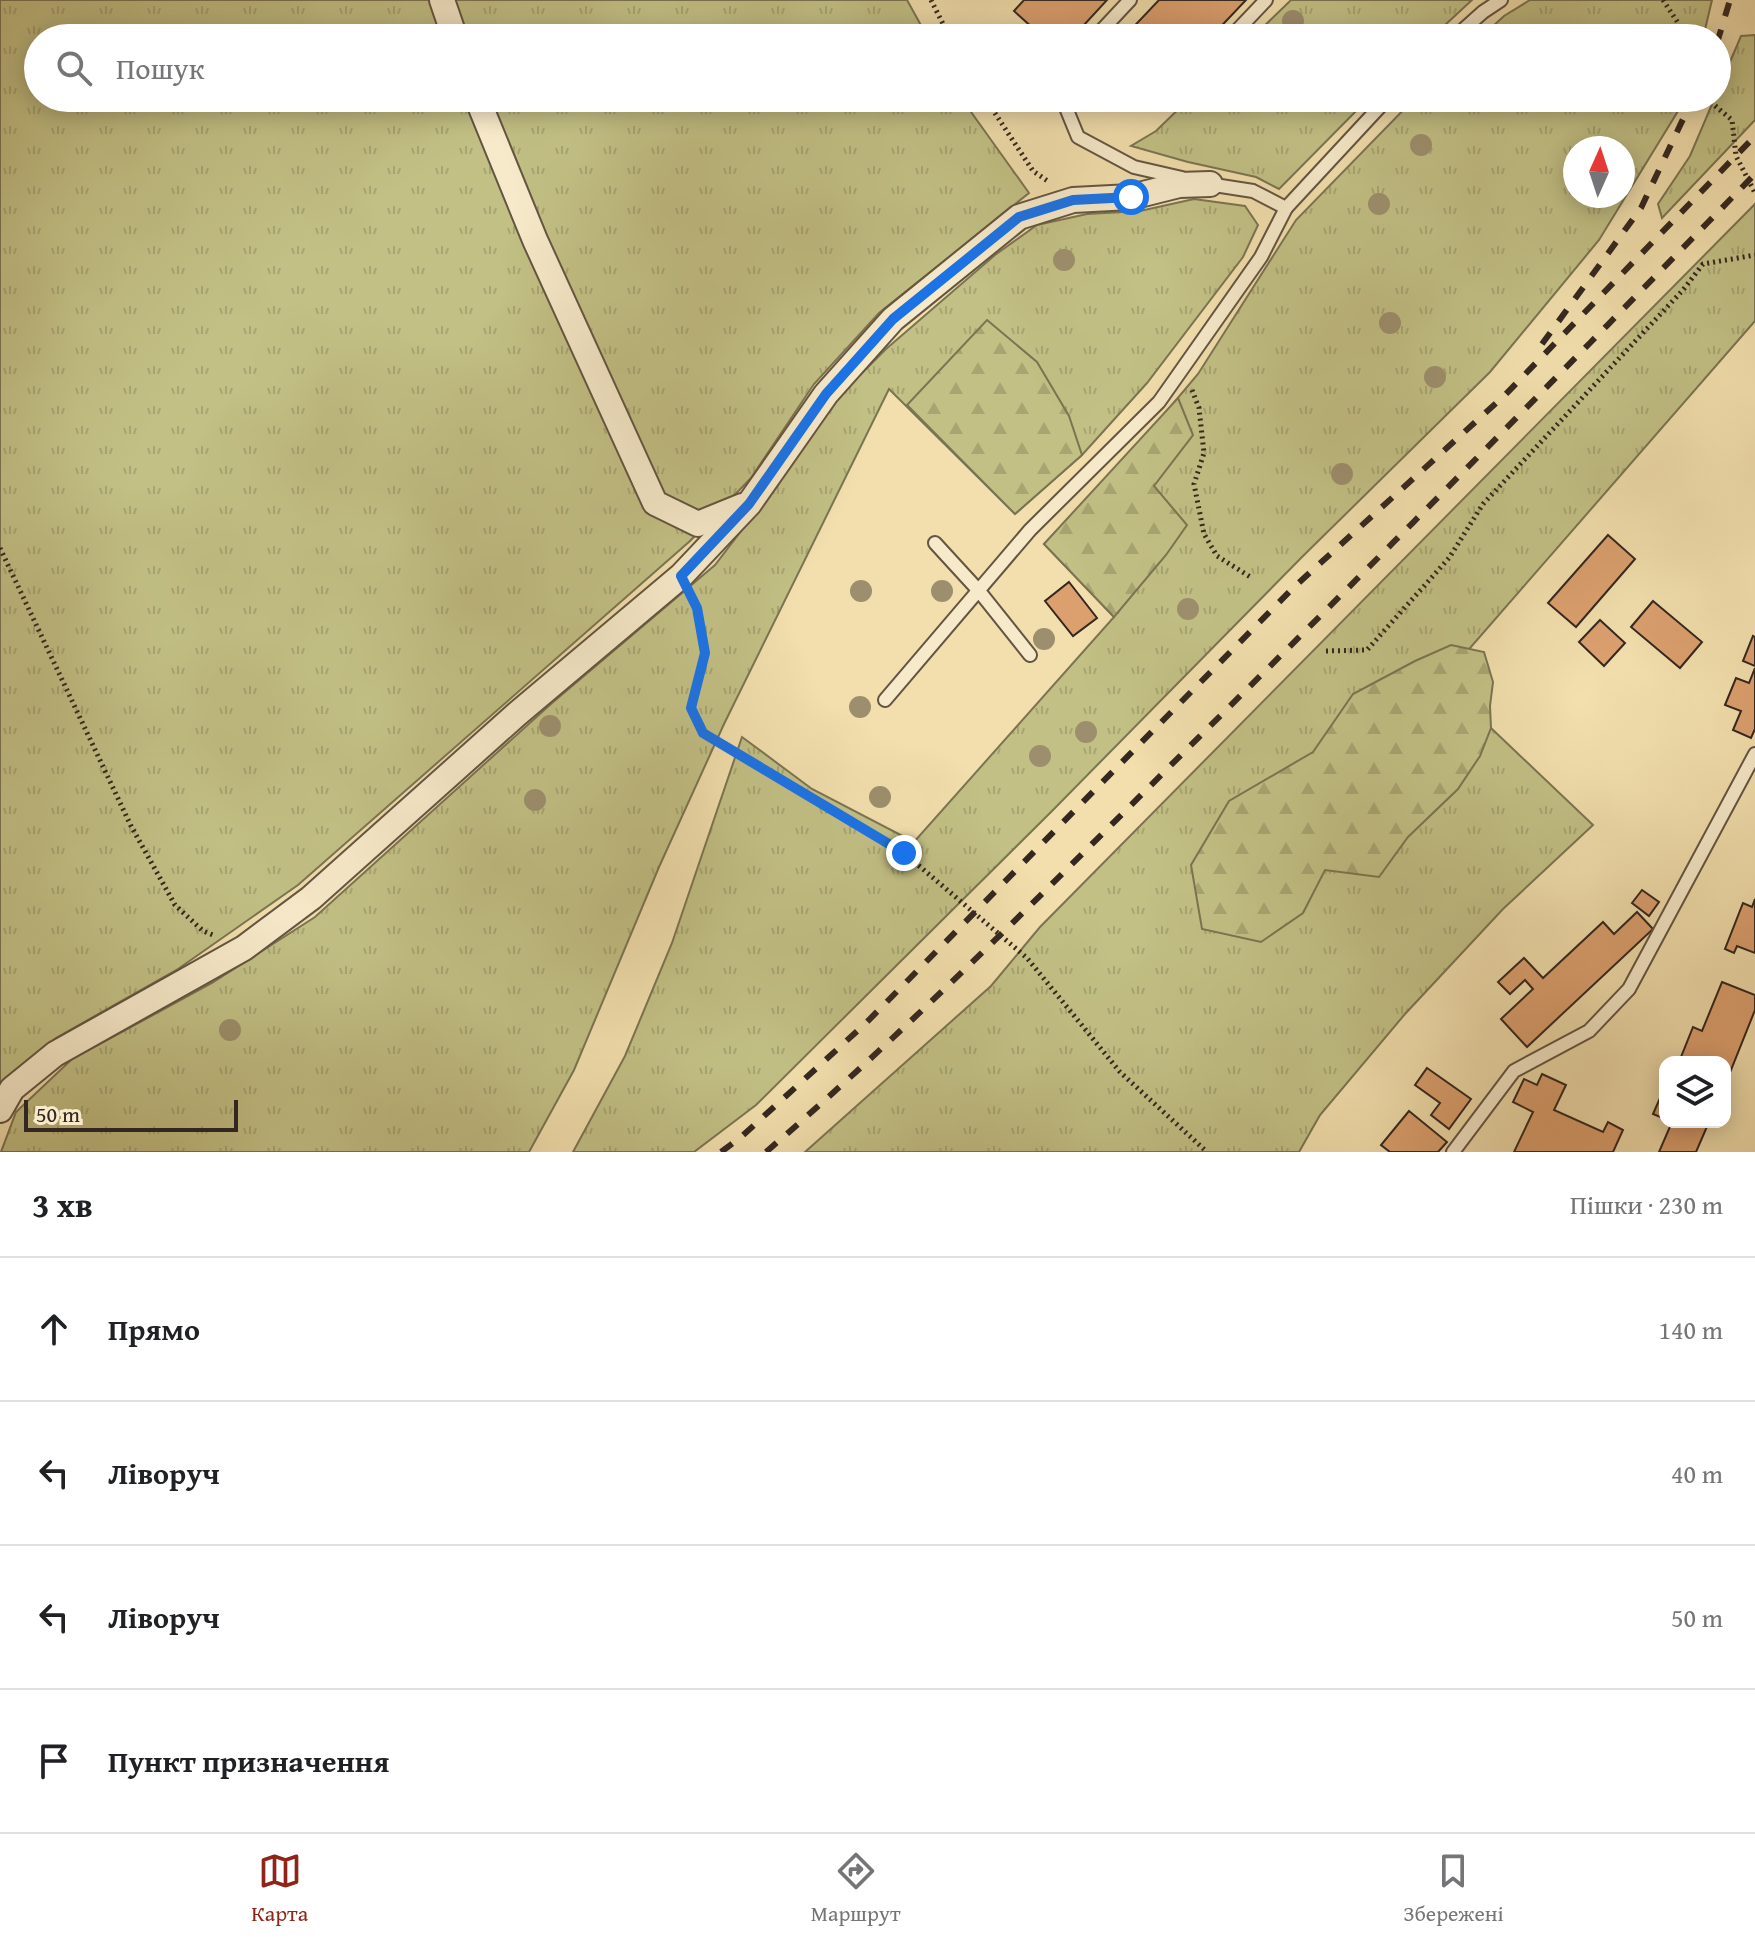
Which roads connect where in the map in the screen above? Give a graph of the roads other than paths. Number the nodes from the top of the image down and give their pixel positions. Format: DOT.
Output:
graph roads {
  1 [pos="442,0"];
  2 [pos="1130,0"];
  3 [pos="1266,0"];
  4 [pos="1501,0"];
  5 [pos="450,24"];
  6 [pos="1108,24"];
  7 [pos="1243,24"];
  8 [pos="1470,24"];
  9 [pos="483,112"];
  10 [pos="1068,112"];
  11 [pos="1375,112"];
  12 [pos="1210,184"];
  13 [pos="1286,208"];
  14 [pos="749,504"];
  15 [pos="935,543"];
  16 [pos="979,591"];
  17 [pos="1030,655"];
  18 [pos="885,700"];
  19 [pos="1755,754"];
  20 [pos="0,1110"];
  21 [pos="1453,1152"];
  1 -- 5 [label="street"];
  2 -- 6 [label="lane"];
  3 -- 7 [label="lane"];
  4 -- 8 [label="lane"];
  9 -- 14 [label="street"];
  10 -- 12 [label="lane"];
  11 -- 13 [label="lane"];
  12 -- 13 [label="lane"];
  12 -- 14 [label="street"];
  13 -- 16 [label="lane"];
  14 -- 20 [label="street"];
  15 -- 16 [label="lane"];
  16 -- 17 [label="lane"];
  16 -- 18 [label="lane"];
  19 -- 21 [label="lane"];
}
